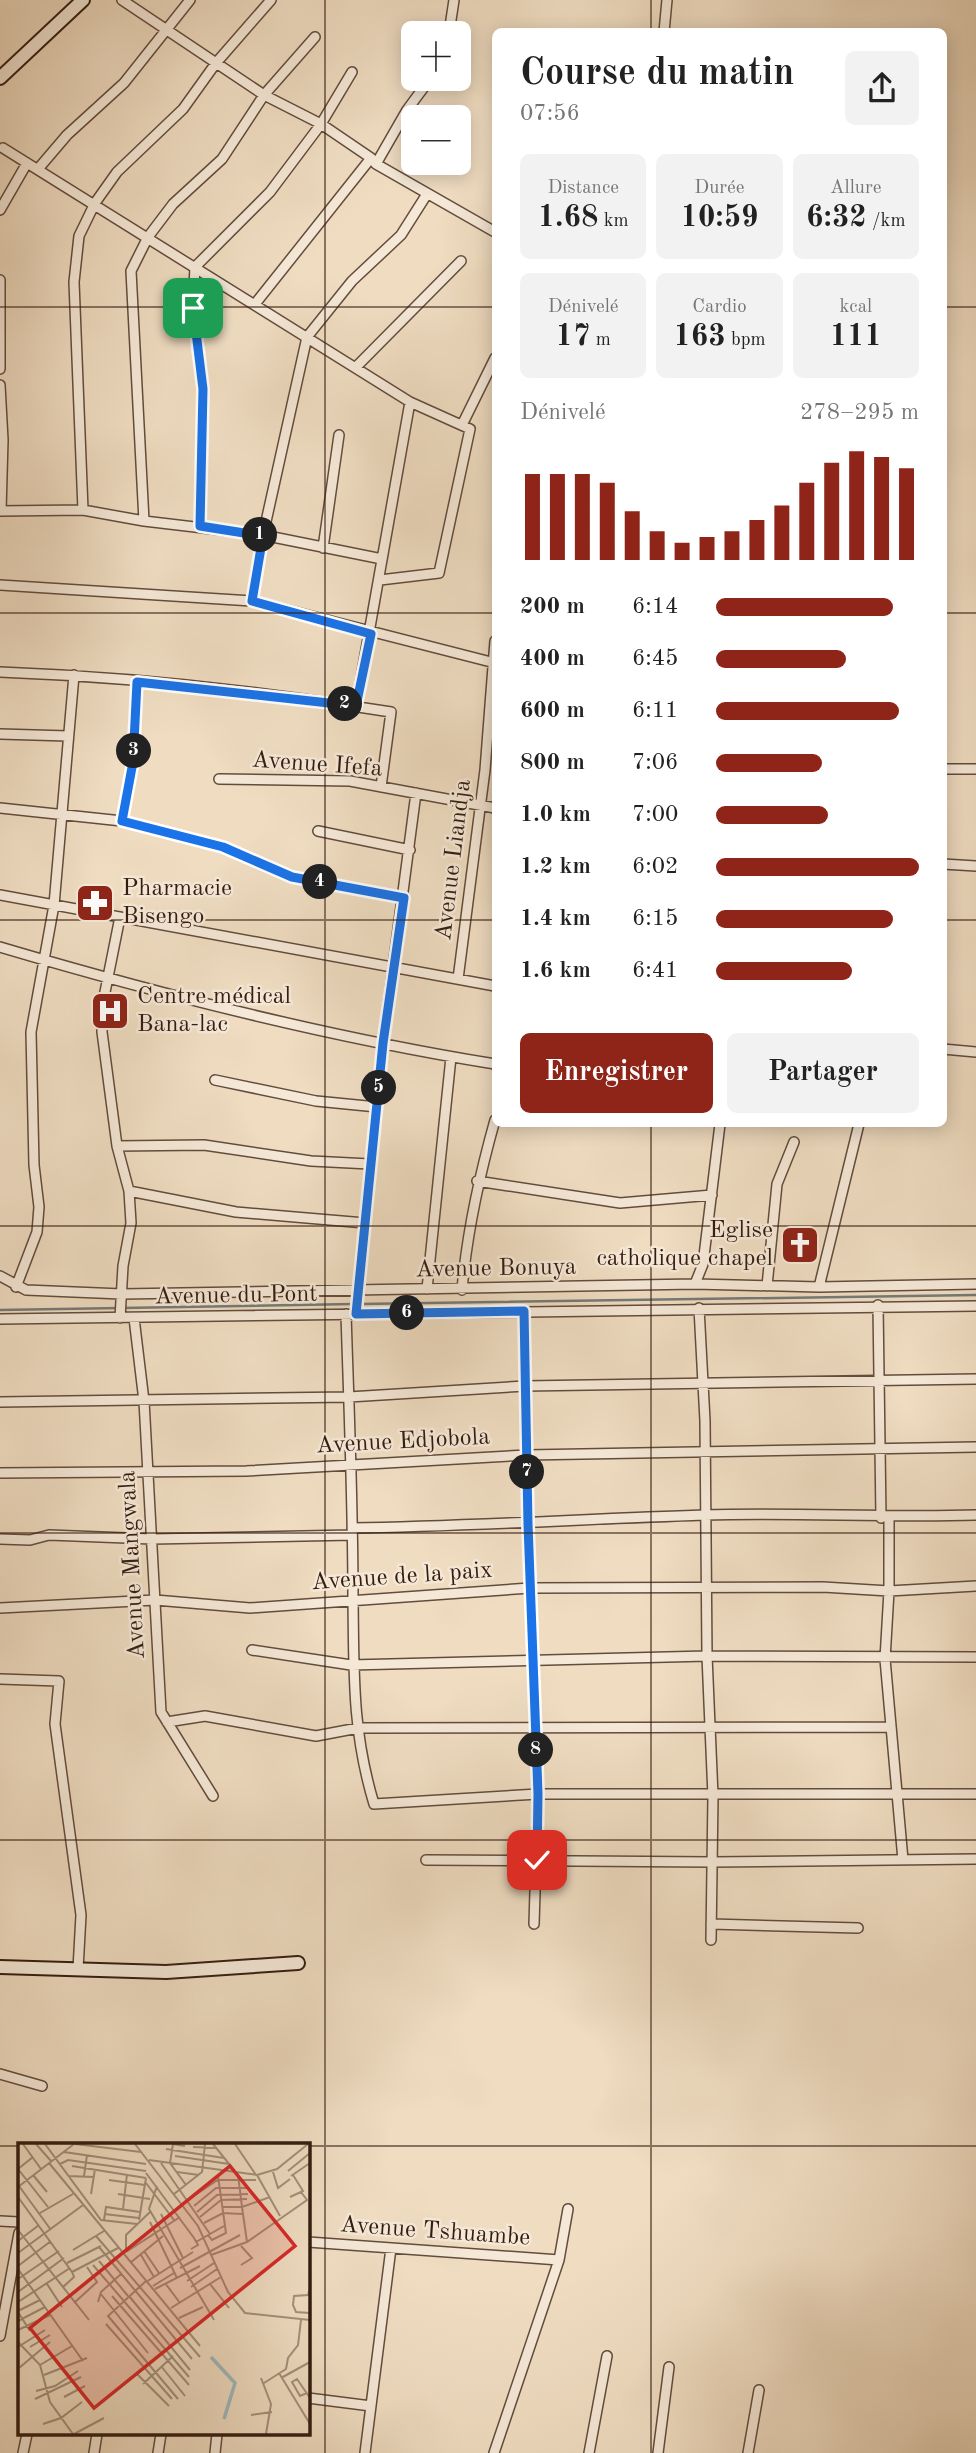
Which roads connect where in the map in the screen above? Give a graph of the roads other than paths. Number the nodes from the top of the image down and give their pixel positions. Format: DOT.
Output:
graph roads {
  1 [pos="83,0"];
  2 [pos="122,0"];
  3 [pos="190,0"];
  4 [pos="271,0"];
  5 [pos="454,0"];
  6 [pos="667,0"];
  7 [pos="451,21"];
  8 [pos="664,28"];
  9 [pos="166,30"];
  10 [pos="315,37"];
  11 [pos="216,63"];
  12 [pos="352,72"];
  13 [pos="0,78"];
  14 [pos="421,91"];
  15 [pos="264,95"];
  16 [pos="321,124"];
  17 [pos="3,148"];
  18 [pos="374,161"];
  19 [pos="27,163"];
  20 [pos="38,169"];
  21 [pos="427,194"];
  22 [pos="95,203"];
  23 [pos="0,210"];
  24 [pos="492,230"];
  25 [pos="148,237"];
  26 [pos="461,261"];
  27 [pos="195,267"];
  28 [pos="0,280"];
  29 [pos="255,304"];
  30 [pos="307,337"];
  31 [pos="492,364"];
  32 [pos="356,367"];
  33 [pos="0,369"];
  34 [pos="0,385"];
  35 [pos="410,402"];
  36 [pos="463,425"];
  37 [pos="339,435"];
  38 [pos="83,510"];
  39 [pos="0,511"];
  40 [pos="144,521"];
  41 [pos="200,526"];
  42 [pos="263,536"];
  43 [pos="323,548"];
  44 [pos="382,559"];
  45 [pos="380,580"];
  46 [pos="0,585"];
  47 [pos="252,601"];
  48 [pos="371,634"];
  49 [pos="492,663"];
  50 [pos="0,672"];
  51 [pos="74,675"];
  52 [pos="137,682"];
  53 [pos="492,685"];
  54 [pos="356,706"];
  55 [pos="0,734"];
  56 [pos="68,736"];
  57 [pos="947,769"];
  58 [pos="976,769"];
  59 [pos="219,779"];
  60 [pos="381,787"];
  61 [pos="416,793"];
  62 [pos="481,805"];
  63 [pos="492,807"];
  64 [pos="0,808"];
  65 [pos="61,813"];
  66 [pos="122,821"];
  67 [pos="318,831"];
  68 [pos="410,850"];
  69 [pos="947,864"];
  70 [pos="976,866"];
  71 [pos="0,895"];
  72 [pos="404,898"];
  73 [pos="54,905"];
  74 [pos="120,917"];
  75 [pos="0,947"];
  76 [pos="43,960"];
  77 [pos="392,966"];
  78 [pos="458,979"];
  79 [pos="108,980"];
  80 [pos="492,985"];
  81 [pos="383,1043"];
  82 [pos="947,1049"];
  83 [pos="976,1052"];
  84 [pos="451,1057"];
  85 [pos="492,1064"];
  86 [pos="215,1080"];
  87 [pos="377,1107"];
  88 [pos="493,1127"];
  89 [pos="720,1127"];
  90 [pos="858,1127"];
  91 [pos="794,1142"];
  92 [pos="117,1146"];
  93 [pos="370,1164"];
  94 [pos="477,1181"];
  95 [pos="129,1191"];
  96 [pos="712,1195"];
  97 [pos="365,1223"];
  98 [pos="0,1276"];
  99 [pos="695,1284"];
  100 [pos="976,1284"];
  101 [pos="767,1286"];
  102 [pos="16,1287"];
  103 [pos="819,1287"];
  104 [pos="427,1289"];
  105 [pos="462,1290"];
  106 [pos="878,1305"];
  107 [pos="355,1306"];
  108 [pos="976,1306"];
  109 [pos="121,1307"];
  110 [pos="699,1308"];
  111 [pos="524,1311"];
  112 [pos="134,1318"];
  113 [pos="0,1319"];
  114 [pos="976,1379"];
  115 [pos="878,1381"];
  116 [pos="704,1383"];
  117 [pos="525,1386"];
  118 [pos="349,1397"];
  119 [pos="144,1401"];
  120 [pos="0,1402"];
  121 [pos="976,1447"];
  122 [pos="878,1449"];
  123 [pos="705,1450"];
  124 [pos="527,1455"];
  125 [pos="351,1464"];
  126 [pos="146,1471"];
  127 [pos="0,1473"];
  128 [pos="706,1515"];
  129 [pos="976,1515"];
  130 [pos="885,1518"];
  131 [pos="528,1524"];
  132 [pos="352,1532"];
  133 [pos="0,1539"];
  134 [pos="152,1539"];
  135 [pos="976,1586"];
  136 [pos="530,1588"];
  137 [pos="708,1589"];
  138 [pos="889,1591"];
  139 [pos="354,1598"];
  140 [pos="155,1600"];
  141 [pos="0,1608"];
  142 [pos="252,1650"];
  143 [pos="707,1656"];
  144 [pos="976,1657"];
  145 [pos="885,1659"];
  146 [pos="533,1661"];
  147 [pos="351,1665"];
  148 [pos="0,1679"];
  149 [pos="167,1722"];
  150 [pos="535,1726"];
  151 [pos="709,1727"];
  152 [pos="889,1727"];
  153 [pos="358,1728"];
  154 [pos="896,1793"];
  155 [pos="538,1794"];
  156 [pos="976,1794"];
  157 [pos="213,1796"];
  158 [pos="713,1796"];
  159 [pos="976,1859"];
  160 [pos="426,1860"];
  161 [pos="537,1860"];
  162 [pos="903,1860"];
  163 [pos="712,1862"];
  164 [pos="534,1924"];
  165 [pos="711,1924"];
  166 [pos="858,1927"];
  167 [pos="711,1940"];
  168 [pos="298,1963"];
  169 [pos="0,1967"];
  170 [pos="78,1969"];
  171 [pos="0,2074"];
  172 [pos="42,2087"];
  173 [pos="568,2209"];
  174 [pos="0,2221"];
  175 [pos="18,2222"];
  176 [pos="18,2238"];
  177 [pos="310,2242"];
  178 [pos="391,2248"];
  179 [pos="559,2260"];
  180 [pos="0,2336"];
  181 [pos="607,2356"];
  182 [pos="669,2367"];
  183 [pos="759,2390"];
  184 [pos="310,2398"];
  185 [pos="372,2406"];
  186 [pos="365,2453"];
  187 [pos="494,2453"];
  188 [pos="589,2453"];
  189 [pos="658,2453"];
  190 [pos="748,2453"];
  1 -- 13 [label="street"];
  2 -- 9 [label="street"];
  3 -- 9 [label="street"];
  4 -- 11 [label="street"];
  5 -- 7 [label="street"];
  6 -- 8 [label="street"];
  9 -- 11 [label="street"];
  9 -- 20 [label="street"];
  10 -- 15 [label="street"];
  11 -- 15 [label="street"];
  11 -- 22 [label="street"];
  12 -- 16 [label="street"];
  14 -- 18 [label="street"];
  15 -- 16 [label="street"];
  15 -- 25 [label="street"];
  16 -- 18 [label="street"];
  16 -- 27 [label="street"];
  17 -- 19 [label="street"];
  18 -- 21 [label="street"];
  18 -- 29 [label="street"];
  19 -- 20 [label="street"];
  19 -- 23 [label="street"];
  20 -- 22 [label="street"];
  21 -- 24 [label="street"];
  21 -- 30 [label="street"];
  22 -- 25 [label="street"];
  22 -- 38 [label="street"];
  25 -- 27 [label="street"];
  25 -- 40 [label="street"];
  26 -- 32 [label="street"];
  27 -- 29 [label="street"];
  27 -- 41 [label="street"];
  28 -- 33 [label="street"];
  29 -- 30 [label="street"];
  30 -- 32 [label="street"];
  30 -- 42 [label="street"];
  31 -- 36 [label="street"];
  32 -- 35 [label="street"];
  34 -- 39 [label="street"];
  35 -- 36 [label="street"];
  35 -- 44 [label="street"];
  36 -- 45 [label="street"];
  37 -- 43 [label="street"];
  38 -- 39 [label="street"];
  38 -- 40 [label="street"];
  40 -- 41 [label="street"];
  41 -- 42 [label="street"];
  42 -- 43 [label="street"];
  42 -- 47 [label="street"];
  43 -- 44 [label="street"];
  44 -- 45 [label="street"];
  45 -- 48 [label="street"];
  46 -- 47 [label="street"];
  47 -- 48 [label="street"];
  48 -- 49 [label="street"];
  48 -- 54 [label="street"];
  50 -- 51 [label="street"];
  51 -- 52 [label="street"];
  51 -- 56 [label="street"];
  52 -- 54 [label="street"];
  52 -- 66 [label="street"];
  53 -- 62 [label="street, Avenue Liandja"];
  54 -- 60 [label="street"];
  55 -- 56 [label="street"];
  56 -- 65 [label="street"];
  57 -- 58 [label="street"];
  59 -- 60 [label="street, Avenue Ifefa"];
  60 -- 61 [label="street, Avenue Ifefa"];
  61 -- 62 [label="street, Avenue Ifefa"];
  61 -- 68 [label="street"];
  62 -- 63 [label="street, Avenue Ifefa"];
  62 -- 78 [label="street, Avenue Liandja"];
  64 -- 65 [label="street"];
  65 -- 66 [label="street"];
  65 -- 73 [label="street"];
  66 -- 72 [label="street"];
  67 -- 68 [label="street"];
  68 -- 72 [label="street"];
  69 -- 70 [label="street"];
  71 -- 73 [label="street"];
  72 -- 77 [label="street"];
  73 -- 74 [label="street"];
  73 -- 76 [label="street"];
  74 -- 77 [label="street"];
  74 -- 79 [label="street"];
  75 -- 76 [label="street"];
  76 -- 79 [label="street"];
  76 -- 102 [label="street"];
  77 -- 78 [label="street"];
  77 -- 81 [label="street"];
  78 -- 80 [label="street"];
  79 -- 81 [label="street"];
  79 -- 92 [label="street"];
  81 -- 84 [label="street"];
  81 -- 87 [label="street"];
  82 -- 83 [label="street"];
  84 -- 85 [label="street"];
  84 -- 104 [label="street"];
  86 -- 87 [label="street"];
  87 -- 93 [label="street"];
  88 -- 94 [label="street"];
  89 -- 96 [label="street"];
  90 -- 103 [label="street"];
  91 -- 101 [label="street"];
  92 -- 93 [label="street"];
  92 -- 95 [label="street"];
  93 -- 97 [label="street"];
  94 -- 96 [label="street"];
  94 -- 105 [label="street"];
  95 -- 97 [label="street"];
  95 -- 109 [label="street"];
  96 -- 99 [label="street"];
  97 -- 107 [label="street"];
  98 -- 102 [label="street"];
  99 -- 101 [label="street, Avenue Bonuya"];
  99 -- 105 [label="street, Avenue Bonuya"];
  100 -- 103 [label="street, Avenue Bonuya"];
  101 -- 103 [label="street, Avenue Bonuya"];
  102 -- 109 [label="street, Avenue Bonuya"];
  104 -- 105 [label="street, Avenue Bonuya"];
  104 -- 107 [label="street, Avenue Bonuya"];
  106 -- 108 [label="street, Avenue du Pont"];
  106 -- 110 [label="street, Avenue du Pont"];
  106 -- 115 [label="street"];
  107 -- 109 [label="street, Avenue Bonuya"];
  107 -- 111 [label="street, Avenue du Pont"];
  107 -- 112 [label="street, Avenue du Pont"];
  107 -- 118 [label="street"];
  109 -- 112 [label="street, Avenue du Pont"];
  109 -- 113 [label="street, Avenue du Pont"];
  110 -- 111 [label="street, Avenue du Pont"];
  110 -- 116 [label="street"];
  111 -- 117 [label="street"];
  112 -- 119 [label="street, Avenue Mangwala"];
  114 -- 115 [label="street"];
  115 -- 116 [label="street"];
  115 -- 122 [label="street"];
  116 -- 117 [label="street"];
  116 -- 123 [label="street"];
  117 -- 118 [label="street"];
  117 -- 124 [label="street"];
  118 -- 119 [label="street"];
  118 -- 125 [label="street"];
  119 -- 120 [label="street"];
  119 -- 126 [label="street, Avenue Mangwala"];
  121 -- 122 [label="street, Avenue Edjobola"];
  122 -- 123 [label="street, Avenue Edjobola"];
  122 -- 130 [label="street"];
  123 -- 124 [label="street, Avenue Edjobola"];
  123 -- 128 [label="street"];
  124 -- 125 [label="street, Avenue Edjobola"];
  124 -- 131 [label="street"];
  125 -- 126 [label="street, Avenue Edjobola"];
  125 -- 132 [label="street"];
  126 -- 127 [label="street, Avenue Edjobola"];
  126 -- 134 [label="street, Avenue Mangwala"];
  128 -- 130 [label="street"];
  128 -- 131 [label="street"];
  128 -- 137 [label="street"];
  129 -- 130 [label="street"];
  130 -- 138 [label="street"];
  131 -- 132 [label="street"];
  131 -- 136 [label="street"];
  132 -- 134 [label="street"];
  132 -- 139 [label="street"];
  133 -- 134 [label="street"];
  134 -- 140 [label="street, Avenue Mangwala"];
  135 -- 138 [label="street, Avenue de la paix"];
  136 -- 137 [label="street, Avenue de la paix"];
  136 -- 139 [label="street, Avenue de la paix"];
  136 -- 146 [label="street"];
  137 -- 138 [label="street, Avenue de la paix"];
  137 -- 143 [label="street"];
  138 -- 145 [label="street"];
  139 -- 140 [label="street, Avenue de la paix"];
  139 -- 147 [label="street"];
  140 -- 141 [label="street, Avenue de la paix"];
  140 -- 149 [label="street, Avenue Mangwala"];
  142 -- 147 [label="street"];
  143 -- 145 [label="street"];
  143 -- 146 [label="street"];
  143 -- 151 [label="street"];
  144 -- 145 [label="street"];
  145 -- 152 [label="street"];
  146 -- 147 [label="street"];
  146 -- 150 [label="street"];
  147 -- 153 [label="street"];
  148 -- 170 [label="street"];
  149 -- 153 [label="street"];
  149 -- 157 [label="street, Avenue Mangwala"];
  150 -- 151 [label="street"];
  150 -- 153 [label="street"];
  150 -- 155 [label="street"];
  151 -- 152 [label="street"];
  151 -- 158 [label="street"];
  152 -- 154 [label="street"];
  153 -- 155 [label="street"];
  154 -- 156 [label="street"];
  154 -- 158 [label="street"];
  154 -- 162 [label="street"];
  155 -- 158 [label="street"];
  155 -- 161 [label="street"];
  158 -- 163 [label="street"];
  159 -- 162 [label="street"];
  160 -- 161 [label="street"];
  161 -- 163 [label="street"];
  161 -- 164 [label="street"];
  162 -- 163 [label="street"];
  163 -- 165 [label="street"];
  165 -- 166 [label="street"];
  165 -- 167 [label="street"];
  168 -- 170 [label="street"];
  169 -- 170 [label="street"];
  171 -- 172 [label="street"];
  173 -- 179 [label="street"];
  174 -- 175 [label="street"];
  176 -- 180 [label="street"];
  177 -- 178 [label="street, Avenue Tshuambe"];
  178 -- 179 [label="street, Avenue Tshuambe"];
  178 -- 185 [label="street"];
  179 -- 187 [label="street"];
  181 -- 188 [label="street"];
  182 -- 189 [label="street"];
  183 -- 190 [label="street"];
  184 -- 185 [label="street"];
  185 -- 186 [label="street"];
}
